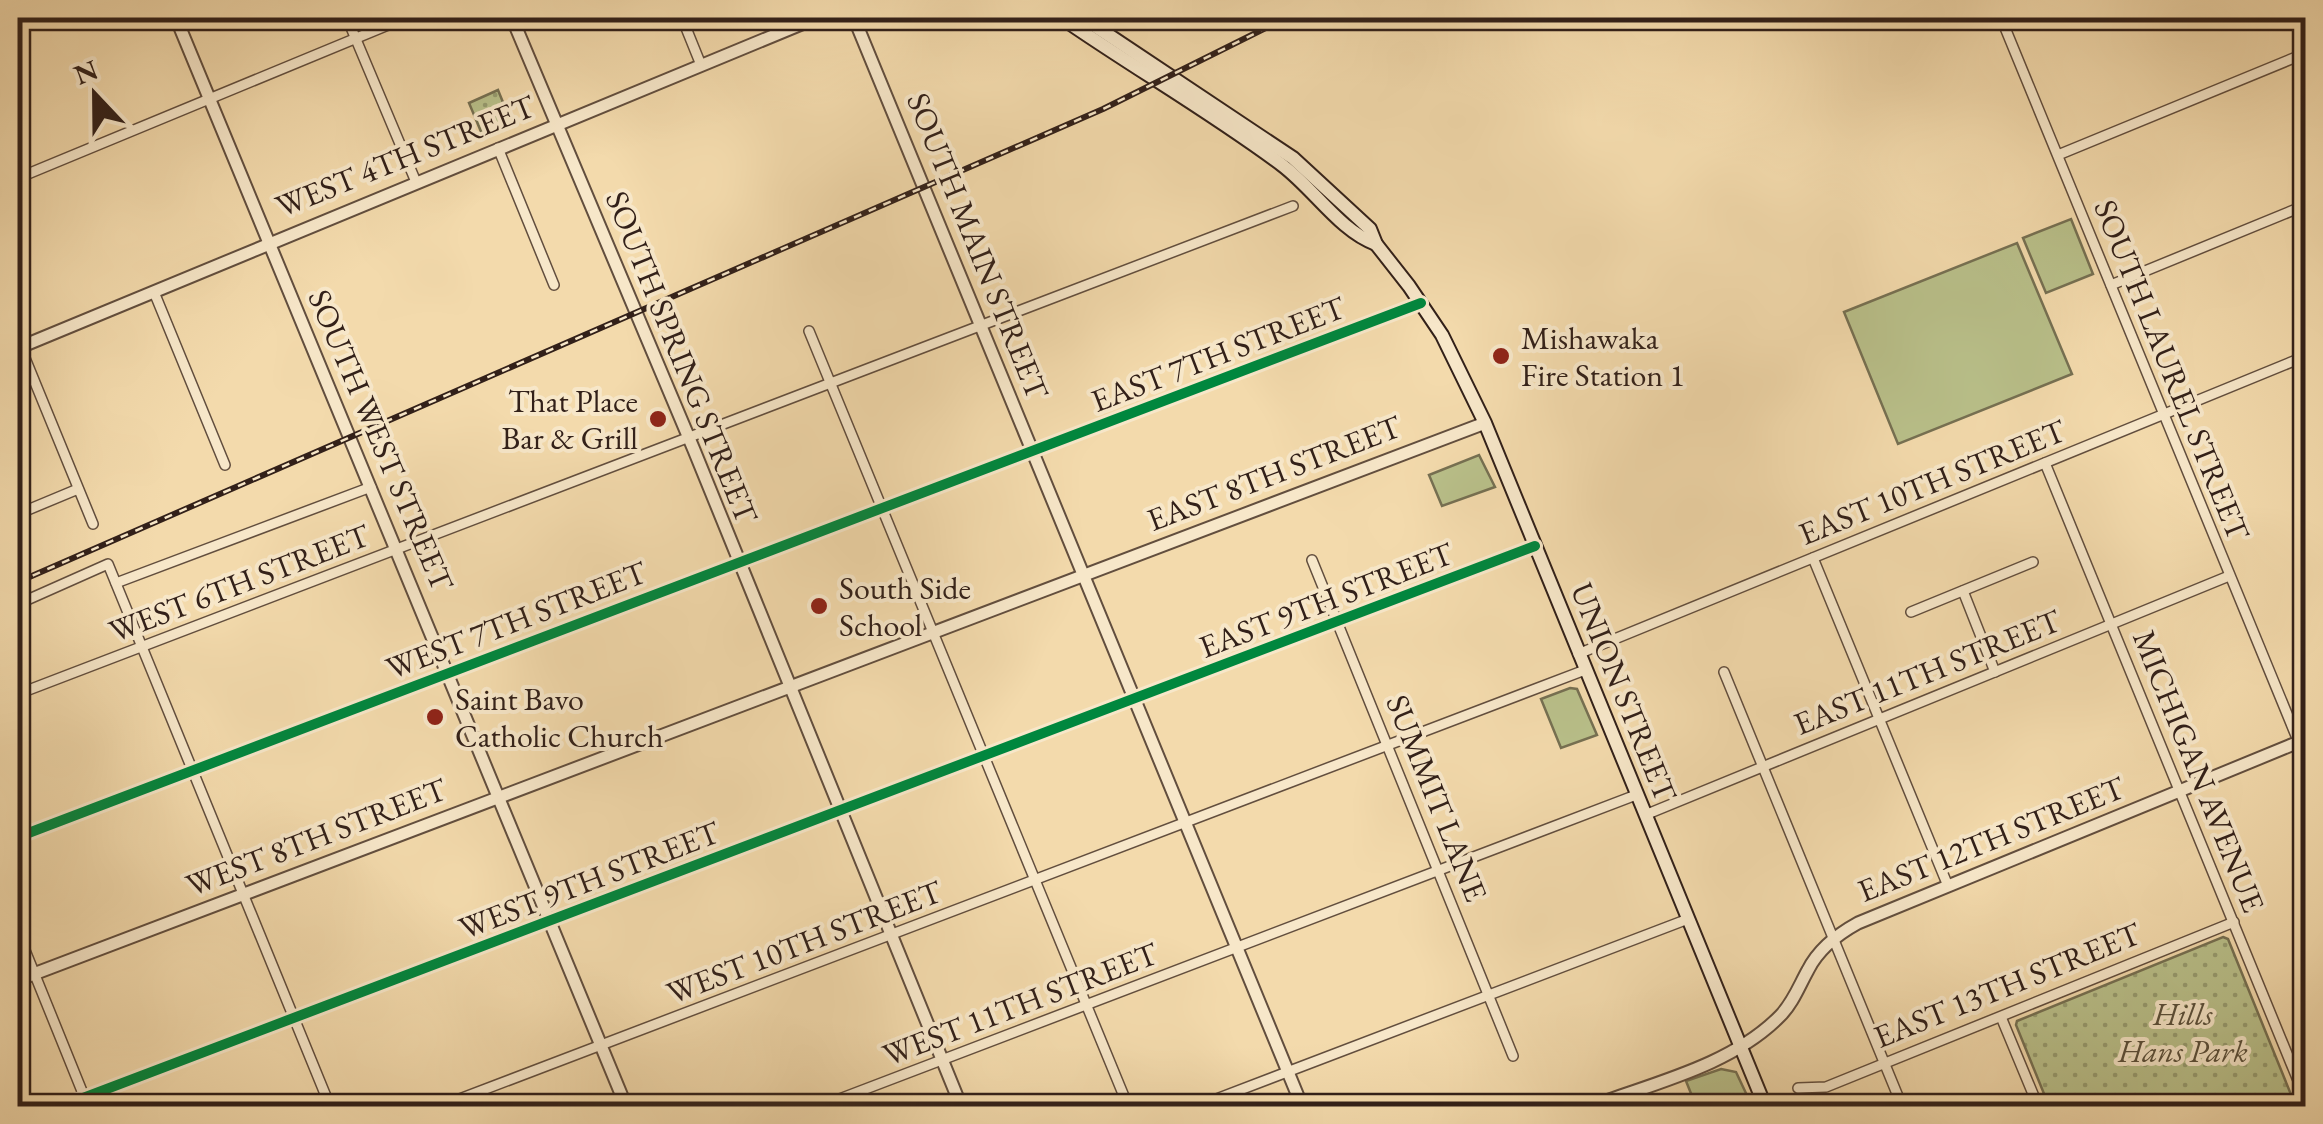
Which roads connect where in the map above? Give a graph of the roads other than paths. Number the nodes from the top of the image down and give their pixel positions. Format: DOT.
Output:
graph roads {
  1 [pos="176,18"];
  2 [pos="347,18"];
  3 [pos="405,18"];
  4 [pos="512,18"];
  5 [pos="682,18"];
  6 [pos="816,18"];
  7 [pos="854,18"];
  8 [pos="1062,18"];
  9 [pos="1083,18"];
  10 [pos="2027,18"];
  11 [pos="2003,22"];
  12 [pos="356,38"];
  13 [pos="2306,52"];
  14 [pos="701,64"];
  15 [pos="210,98"];
  16 [pos="558,124"];
  17 [pos="498,148"];
  18 [pos="2058,155"];
  19 [pos="18,178"];
  20 [pos="416,182"];
  21 [pos="2306,205"];
  22 [pos="1292,206"];
  23 [pos="269,242"];
  24 [pos="1376,244"];
  25 [pos="554,285"];
  26 [pos="2110,285"];
  27 [pos="154,292"];
  28 [pos="1421,303"];
  29 [pos="982,326"];
  30 [pos="809,331"];
  31 [pos="18,346"];
  32 [pos="2306,356"];
  33 [pos="831,383"];
  34 [pos="2163,414"];
  35 [pos="1484,423"];
  36 [pos="689,439"];
  37 [pos="1033,452"];
  38 [pos="2045,462"];
  39 [pos="225,465"];
  40 [pos="371,487"];
  41 [pos="78,489"];
  42 [pos="883,510"];
  43 [pos="18,514"];
  44 [pos="92,524"];
  45 [pos="1535,546"];
  46 [pos="397,550"];
  47 [pos="1814,558"];
  48 [pos="1312,560"];
  49 [pos="2032,562"];
  50 [pos="739,563"];
  51 [pos="1084,575"];
  52 [pos="2229,576"];
  53 [pos="116,584"];
  54 [pos="1963,590"];
  55 [pos="18,604"];
  56 [pos="1912,612"];
  57 [pos="1338,622"];
  58 [pos="2112,624"];
  59 [pos="934,632"];
  60 [pos="142,647"];
  61 [pos="1578,654"];
  62 [pos="1585,670"];
  63 [pos="1724,672"];
  64 [pos="1995,672"];
  65 [pos="448,673"];
  66 [pos="790,687"];
  67 [pos="18,694"];
  68 [pos="1134,698"];
  69 [pos="1878,718"];
  70 [pos="2302,741"];
  71 [pos="1387,746"];
  72 [pos="984,757"];
  73 [pos="2306,760"];
  74 [pos="1763,767"];
  75 [pos="192,771"];
  76 [pos="2180,792"];
  77 [pos="1636,795"];
  78 [pos="499,796"];
  79 [pos="842,811"];
  80 [pos="1645,815"];
  81 [pos="1186,824"];
  82 [pos="18,837"];
  83 [pos="1439,871"];
  84 [pos="1035,880"];
  85 [pos="1948,886"];
  86 [pos="242,894"];
  87 [pos="1688,919"];
  88 [pos="551,921"];
  89 [pos="2234,922"];
  90 [pos="18,933"];
  91 [pos="892,935"];
  92 [pos="1834,938"];
  93 [pos="1237,948"];
  94 [pos="35,974"];
  95 [pos="18,980"];
  96 [pos="1490,994"];
  97 [pos="1087,1006"];
  98 [pos="2002,1017"];
  99 [pos="294,1018"];
  100 [pos="601,1046"];
  101 [pos="1740,1046"];
  102 [pos="1513,1056"];
  103 [pos="942,1060"];
  104 [pos="1885,1064"];
  105 [pos="1288,1072"];
  106 [pos="1798,1088"];
  107 [pos="2306,1100"];
  108 [pos="86,1102"];
  109 [pos="62,1106"];
  110 [pos="330,1106"];
  111 [pos="441,1106"];
  112 [pos="626,1106"];
  113 [pos="822,1106"];
  114 [pos="961,1106"];
  115 [pos="1128,1106"];
  116 [pos="1198,1106"];
  117 [pos="1302,1106"];
  118 [pos="1592,1106"];
  119 [pos="1765,1106"];
  120 [pos="1902,1106"];
  121 [pos="2038,1106"];
  1 -- 15 [label="street, SOUTH WEST STREET"];
  2 -- 12 [label="street"];
  3 -- 12 [label="street"];
  4 -- 16 [label="street, SOUTH SPRING STREET"];
  5 -- 14 [label="street"];
  6 -- 14 [label="street, WEST 4TH STREET"];
  7 -- 29 [label="street, SOUTH MAIN STREET"];
  8 -- 24 [label="main road"];
  9 -- 24 [label="main road"];
  10 -- 11 [label="street"];
  11 -- 18 [label="street, SOUTH LAUREL STREET"];
  12 -- 15 [label="street"];
  12 -- 20 [label="street"];
  13 -- 18 [label="street"];
  14 -- 16 [label="street, WEST 4TH STREET"];
  15 -- 19 [label="street"];
  15 -- 23 [label="street, SOUTH WEST STREET"];
  16 -- 17 [label="street, WEST 4TH STREET"];
  16 -- 36 [label="street, SOUTH SPRING STREET"];
  17 -- 20 [label="street, WEST 4TH STREET"];
  17 -- 25 [label="street"];
  18 -- 26 [label="street, SOUTH LAUREL STREET"];
  20 -- 23 [label="street, WEST 4TH STREET"];
  21 -- 26 [label="street"];
  22 -- 29 [label="street, WEST 6TH STREET"];
  23 -- 27 [label="street, WEST 4TH STREET"];
  23 -- 40 [label="street, SOUTH WEST STREET"];
  24 -- 28 [label="main road, UNION STREET"];
  26 -- 34 [label="street, SOUTH LAUREL STREET"];
  27 -- 31 [label="street, WEST 4TH STREET"];
  27 -- 39 [label="street"];
  28 -- 35 [label="main road, UNION STREET"];
  28 -- 37 [label="street, EAST 7TH STREET"];
  29 -- 33 [label="street, WEST 6TH STREET"];
  29 -- 37 [label="street, SOUTH MAIN STREET"];
  30 -- 33 [label="street"];
  31 -- 41 [label="street"];
  32 -- 34 [label="street, EAST 10TH STREET"];
  33 -- 36 [label="street, WEST 6TH STREET"];
  33 -- 42 [label="street"];
  34 -- 38 [label="street, EAST 10TH STREET"];
  34 -- 52 [label="street, SOUTH LAUREL STREET"];
  35 -- 45 [label="main road, UNION STREET"];
  35 -- 51 [label="street, EAST 8TH STREET"];
  36 -- 46 [label="street, WEST 6TH STREET"];
  36 -- 50 [label="street, SOUTH SPRING STREET"];
  37 -- 42 [label="street, WEST 7TH STREET"];
  37 -- 51 [label="street, SOUTH MAIN STREET"];
  38 -- 47 [label="street, EAST 10TH STREET"];
  38 -- 58 [label="street, MICHIGAN AVENUE"];
  40 -- 46 [label="street, SOUTH WEST STREET"];
  40 -- 53 [label="street"];
  41 -- 43 [label="street"];
  41 -- 44 [label="street"];
  42 -- 50 [label="street, WEST 7TH STREET"];
  42 -- 59 [label="street"];
  45 -- 57 [label="street, EAST 9TH STREET"];
  45 -- 61 [label="main road, UNION STREET"];
  46 -- 60 [label="street, WEST 6TH STREET"];
  46 -- 65 [label="street, SOUTH WEST STREET"];
  47 -- 61 [label="street, EAST 10TH STREET"];
  47 -- 69 [label="street"];
  48 -- 57 [label="street, SUMMIT LANE"];
  49 -- 54 [label="street"];
  50 -- 65 [label="street, WEST 7TH STREET"];
  50 -- 66 [label="street, SOUTH SPRING STREET"];
  51 -- 59 [label="street, WEST 8TH STREET"];
  51 -- 68 [label="street, SOUTH MAIN STREET"];
  52 -- 58 [label="street, EAST 11TH STREET"];
  52 -- 70 [label="street, SOUTH LAUREL STREET"];
  53 -- 55 [label="street"];
  53 -- 60 [label="street"];
  54 -- 56 [label="street"];
  54 -- 64 [label="street"];
  57 -- 68 [label="street, EAST 9TH STREET"];
  57 -- 71 [label="street, SUMMIT LANE"];
  58 -- 64 [label="street, EAST 11TH STREET"];
  58 -- 76 [label="street, MICHIGAN AVENUE"];
  59 -- 66 [label="street, WEST 8TH STREET"];
  59 -- 72 [label="street"];
  60 -- 67 [label="street, WEST 6TH STREET"];
  60 -- 75 [label="street"];
  61 -- 62 [label="main road, UNION STREET"];
  62 -- 71 [label="street"];
  62 -- 77 [label="main road, UNION STREET"];
  63 -- 74 [label="street"];
  64 -- 69 [label="street, EAST 11TH STREET"];
  65 -- 75 [label="street, WEST 7TH STREET"];
  65 -- 78 [label="street, SOUTH WEST STREET"];
  66 -- 78 [label="street, WEST 8TH STREET"];
  66 -- 79 [label="street, SOUTH SPRING STREET"];
  68 -- 72 [label="street, WEST 9TH STREET"];
  68 -- 81 [label="street, SOUTH MAIN STREET"];
  69 -- 74 [label="street, EAST 11TH STREET"];
  69 -- 85 [label="street"];
  70 -- 73 [label="street, SOUTH LAUREL STREET"];
  70 -- 76 [label="street, EAST 12TH STREET"];
  71 -- 81 [label="street"];
  71 -- 83 [label="street, SUMMIT LANE"];
  72 -- 79 [label="street, WEST 9TH STREET"];
  72 -- 84 [label="street"];
  74 -- 80 [label="street, EAST 11TH STREET"];
  74 -- 92 [label="street"];
  75 -- 82 [label="street, WEST 7TH STREET"];
  75 -- 86 [label="street"];
  76 -- 85 [label="street, EAST 12TH STREET"];
  76 -- 89 [label="street, MICHIGAN AVENUE"];
  77 -- 80 [label="main road, UNION STREET"];
  77 -- 83 [label="street"];
  78 -- 86 [label="street, WEST 8TH STREET"];
  78 -- 88 [label="street, SOUTH WEST STREET"];
  79 -- 88 [label="street, WEST 9TH STREET"];
  79 -- 91 [label="street, SOUTH SPRING STREET"];
  80 -- 87 [label="main road, UNION STREET"];
  81 -- 84 [label="street, WEST 10TH STREET"];
  81 -- 93 [label="street, SOUTH MAIN STREET"];
  83 -- 93 [label="street"];
  83 -- 96 [label="street, SUMMIT LANE"];
  84 -- 91 [label="street, WEST 10TH STREET"];
  84 -- 97 [label="street"];
  85 -- 92 [label="street, EAST 12TH STREET"];
  86 -- 94 [label="street, WEST 8TH STREET"];
  86 -- 99 [label="street"];
  87 -- 96 [label="street"];
  87 -- 101 [label="main road, UNION STREET"];
  88 -- 99 [label="street, WEST 9TH STREET"];
  88 -- 100 [label="street, SOUTH WEST STREET"];
  89 -- 98 [label="street, EAST 13TH STREET"];
  89 -- 107 [label="street, MICHIGAN AVENUE"];
  90 -- 94 [label="street"];
  91 -- 100 [label="street, WEST 10TH STREET"];
  91 -- 103 [label="street, SOUTH SPRING STREET"];
  92 -- 101 [label="street, EAST 12TH STREET"];
  92 -- 104 [label="street"];
  93 -- 97 [label="street, WEST 11TH STREET"];
  93 -- 105 [label="street, SOUTH MAIN STREET"];
  94 -- 95 [label="street, WEST 8TH STREET"];
  94 -- 108 [label="street"];
  96 -- 102 [label="street, SUMMIT LANE"];
  96 -- 105 [label="street"];
  97 -- 103 [label="street, WEST 11TH STREET"];
  97 -- 115 [label="street"];
  98 -- 104 [label="street, EAST 13TH STREET"];
  98 -- 121 [label="street"];
  99 -- 108 [label="street, WEST 9TH STREET"];
  99 -- 110 [label="street"];
  100 -- 111 [label="street, WEST 10TH STREET"];
  100 -- 112 [label="street, SOUTH WEST STREET"];
  101 -- 118 [label="street"];
  101 -- 119 [label="main road, UNION STREET"];
  103 -- 113 [label="street, WEST 11TH STREET"];
  103 -- 114 [label="street, SOUTH SPRING STREET"];
  104 -- 106 [label="street, EAST 13TH STREET"];
  104 -- 120 [label="street"];
  105 -- 116 [label="street"];
  105 -- 117 [label="street, SOUTH MAIN STREET"];
  108 -- 109 [label="street, WEST 9TH STREET"];
}
